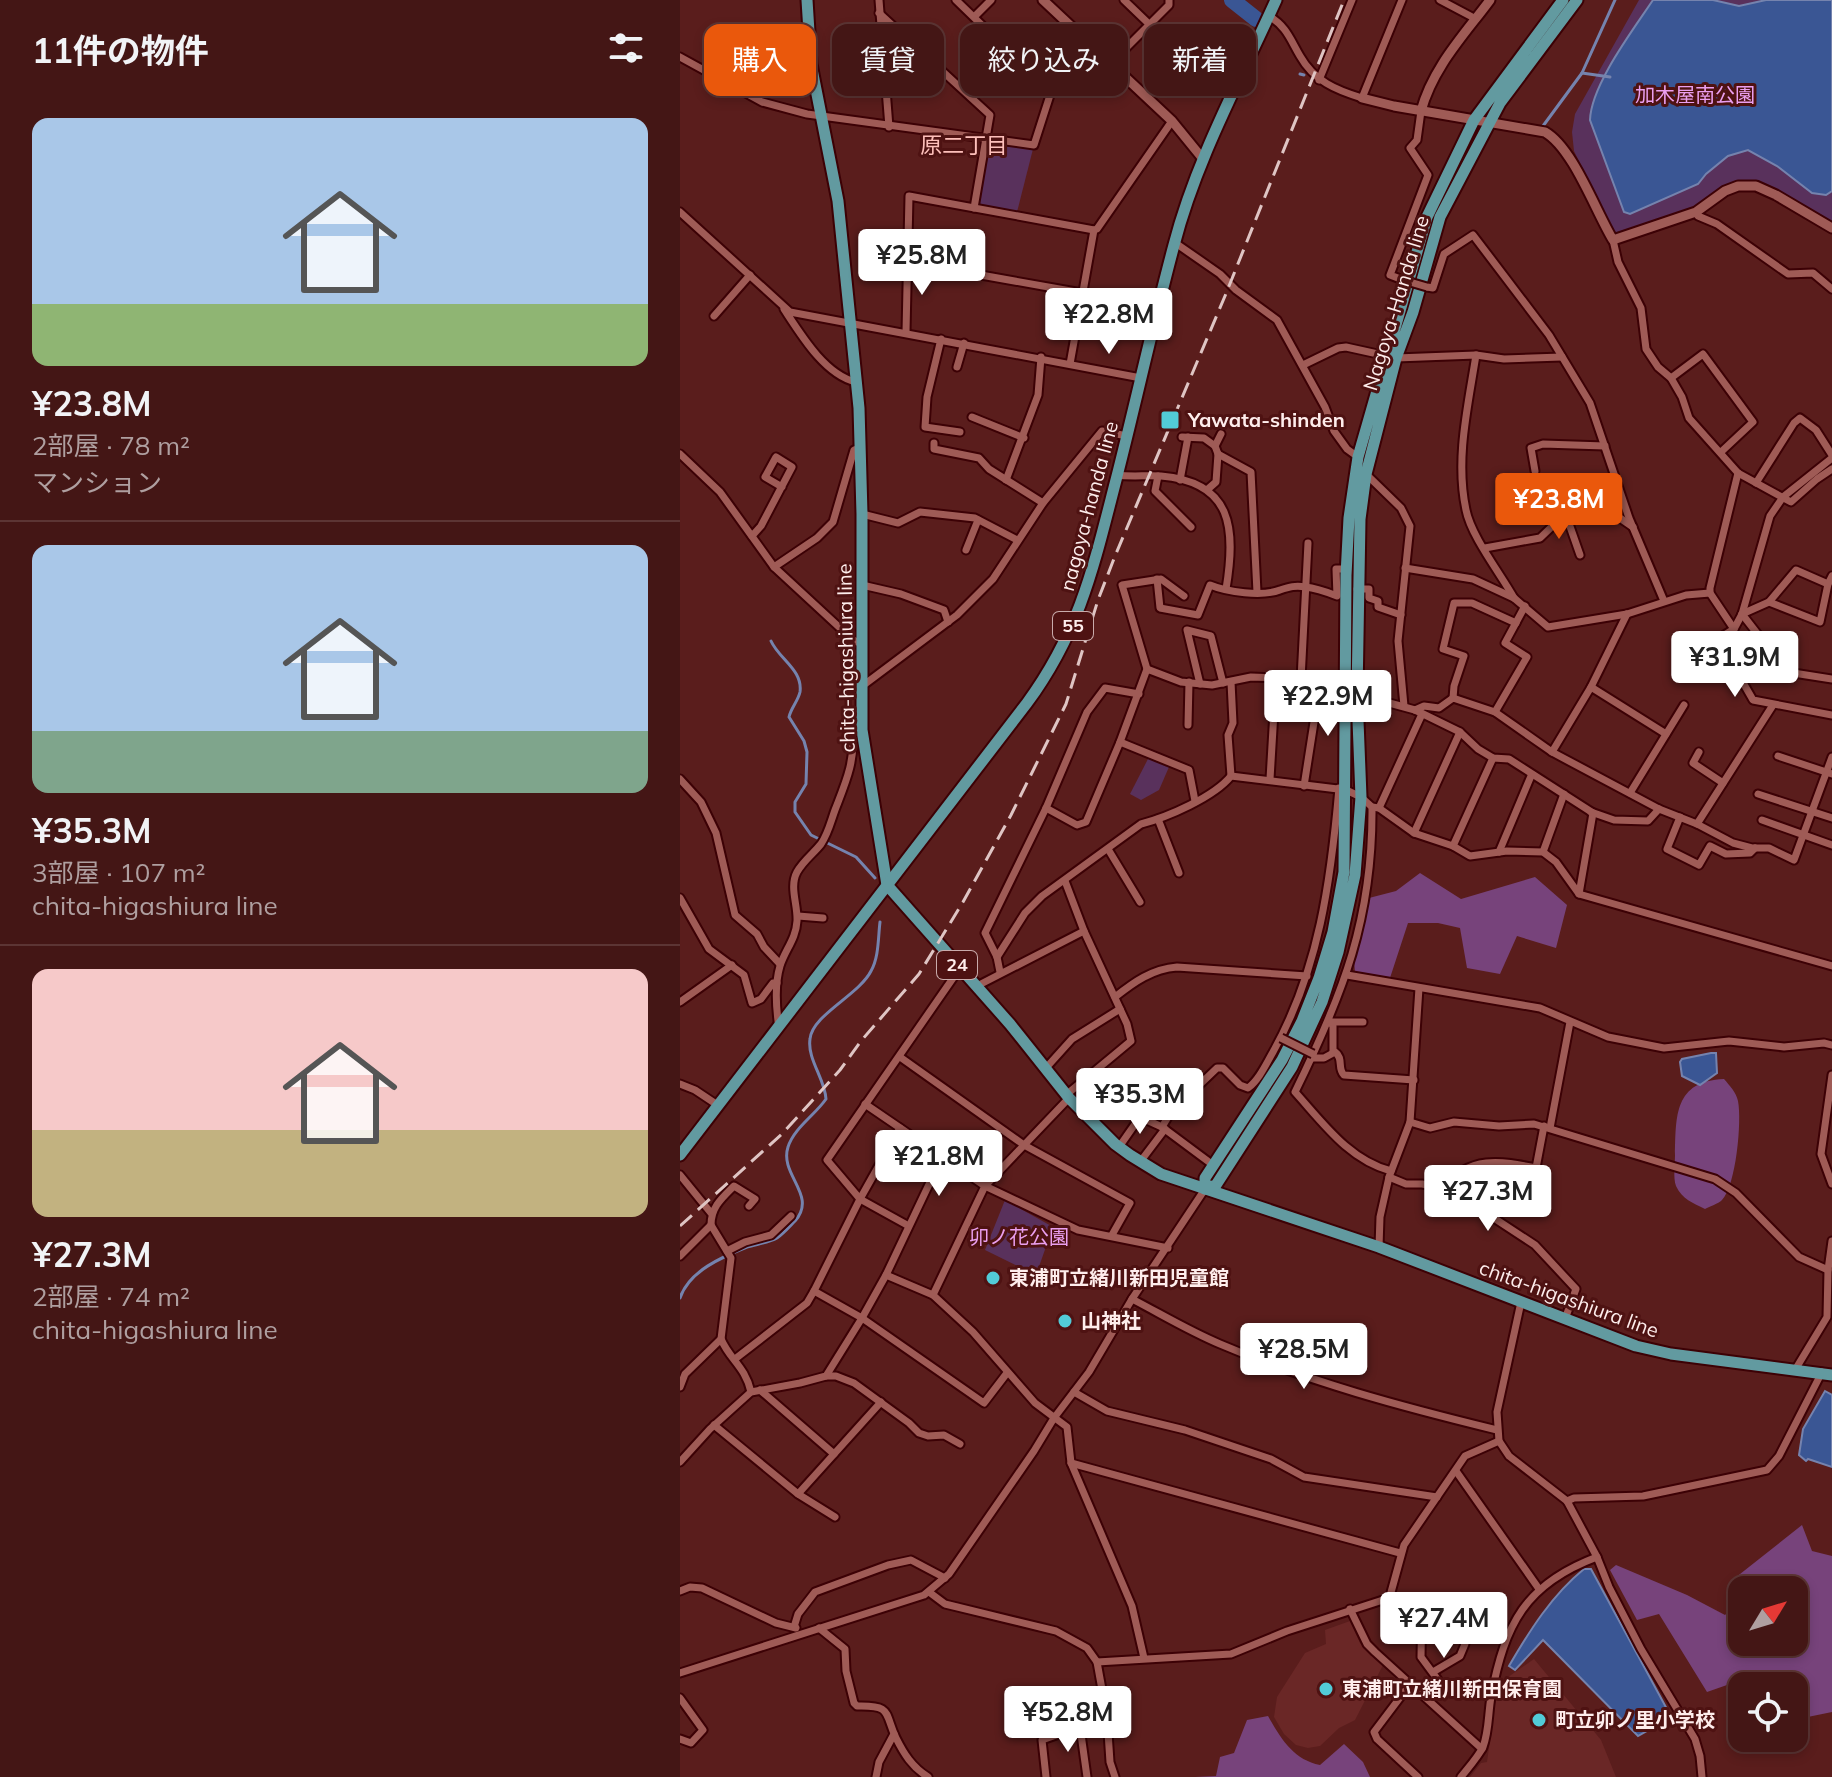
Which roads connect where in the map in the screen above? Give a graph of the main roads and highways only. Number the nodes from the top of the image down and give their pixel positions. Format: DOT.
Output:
graph roads {
  1 [pos="807,0"];
  2 [pos="1276,0"];
  3 [pos="1563,0"];
  4 [pos="1577,0"];
  5 [pos="1390,358"];
  6 [pos="1352,694"];
  7 [pos="887,885"];
  8 [pos="680,1155"];
  9 [pos="1205,1189"];
  10 [pos="1827,1374"];
  1 -- 7 [label="main road, chita-higashiura line"];
  2 -- 7 [label="main road, nagoya-handa line / 55"];
  3 -- 5 [label="main road, nagoya-handa line"];
  4 -- 5 [label="main road, Nagoya-Handa line"];
  5 -- 6 [label="main road, Nagoya-Handa line"];
  5 -- 6 [label="main road, nagoya-handa line"];
  6 -- 9 [label="main road, nagoya-handa line"];
  6 -- 9 [label="main road, Nagoya-Handa line"];
  7 -- 8 [label="main road, nagoya-handa line / 55"];
  7 -- 9 [label="main road, chita-higashiura line / 24"];
  9 -- 10 [label="main road, chita-higashiura line / 24"];
}
